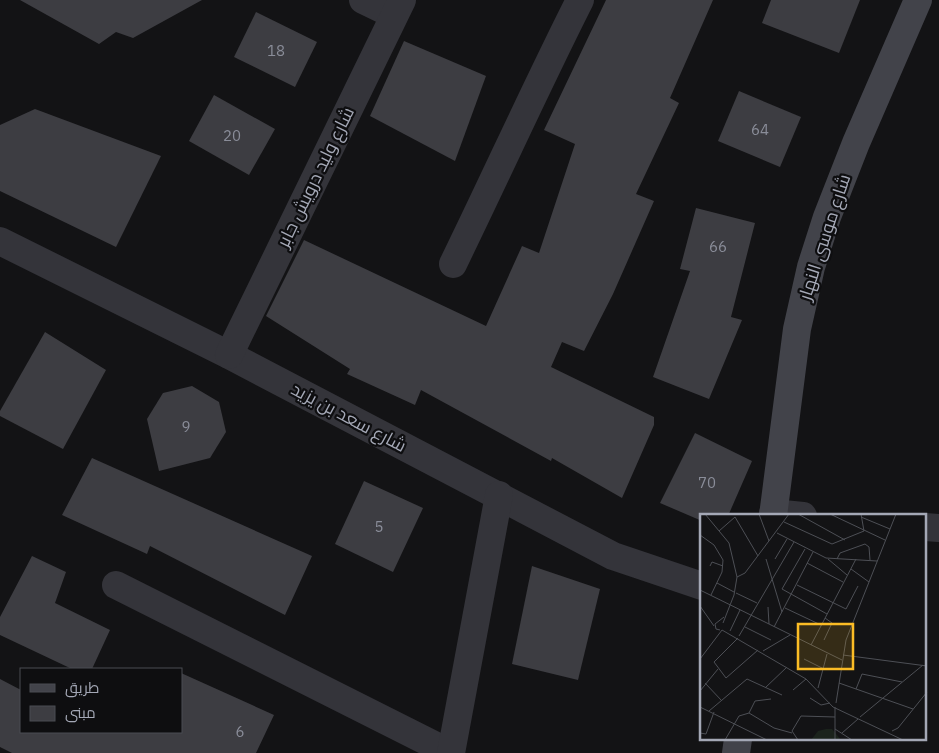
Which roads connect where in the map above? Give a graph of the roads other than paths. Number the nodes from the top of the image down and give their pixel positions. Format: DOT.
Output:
graph roads {
  1 [pos="363,0"];
  2 [pos="580,0"];
  3 [pos="918,0"];
  4 [pos="398,8"];
  5 [pos="0,241"];
  6 [pos="453,264"];
  7 [pos="229,355"];
  8 [pos="499,495"];
  9 [pos="773,514"];
  10 [pos="926,527"];
  11 [pos="939,528"];
  12 [pos="116,585"];
  13 [pos="700,585"];
  14 [pos="738,740"];
  15 [pos="450,753"];
  16 [pos="736,753"];
  1 -- 4 [label="street"];
  2 -- 6 [label="street"];
  3 -- 9 [label="street, شارع موسى النهار"];
  4 -- 7 [label="street, شارع وليد درويش جابر"];
  5 -- 7 [label="street, شارع سعد بن يزيد"];
  7 -- 8 [label="street, شارع سعد بن يزيد"];
  8 -- 13 [label="street, شارع سعد بن يزيد"];
  8 -- 15 [label="street"];
  10 -- 11 [label="street"];
  12 -- 15 [label="street"];
  14 -- 16 [label="street"];
}
